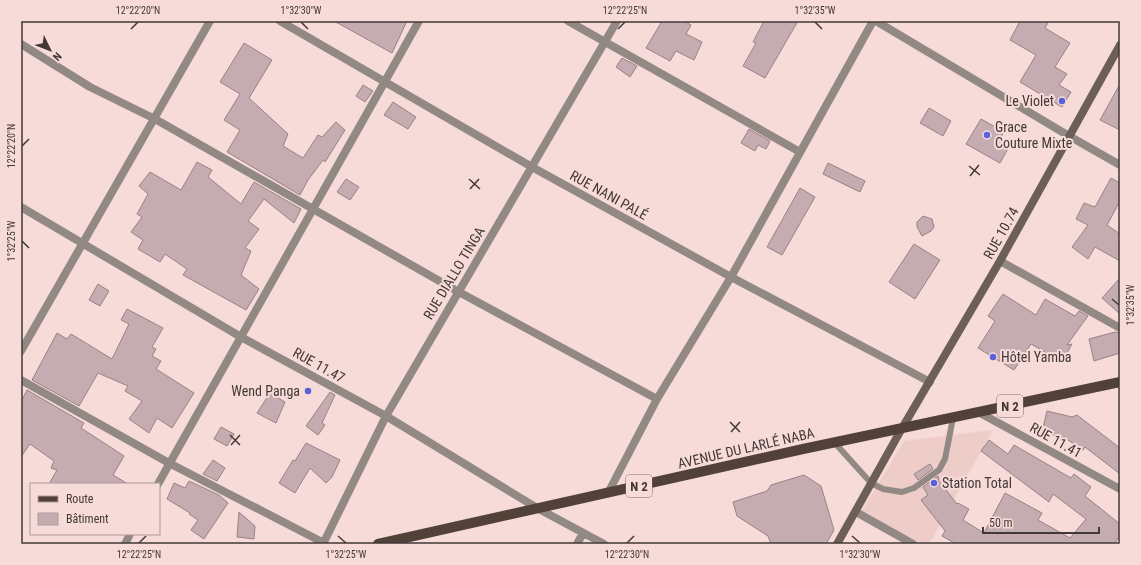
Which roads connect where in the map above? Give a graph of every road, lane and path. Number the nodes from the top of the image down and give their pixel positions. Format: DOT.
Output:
graph roads {
  1 [pos="210,21"];
  2 [pos="280,21"];
  3 [pos="419,21"];
  4 [pos="568,21"];
  5 [pos="617,21"];
  6 [pos="874,21"];
  7 [pos="605,42"];
  8 [pos="21,44"];
  9 [pos="1120,46"];
  10 [pos="385,82"];
  11 [pos="155,119"];
  12 [pos="1069,136"];
  13 [pos="800,152"];
  14 [pos="1120,165"];
  15 [pos="532,167"];
  16 [pos="21,207"];
  17 [pos="313,211"];
  18 [pos="84,243"];
  19 [pos="1000,261"];
  20 [pos="731,277"];
  21 [pos="457,291"];
  22 [pos="1120,328"];
  23 [pos="242,338"];
  24 [pos="21,351"];
  25 [pos="21,380"];
  26 [pos="930,382"];
  27 [pos="1120,382"];
  28 [pos="657,400"];
  29 [pos="980,413"];
  30 [pos="386,416"];
  31 [pos="953,418"];
  32 [pos="901,430"];
  33 [pos="834,442"];
  34 [pos="169,464"];
  35 [pos="159,483"];
  36 [pos="871,483"];
  37 [pos="1120,490"];
  38 [pos="608,493"];
  39 [pos="536,508"];
  40 [pos="856,512"];
  41 [pos="583,533"];
  42 [pos="130,535"];
  43 [pos="125,544"];
  44 [pos="324,544"];
  45 [pos="381,544"];
  46 [pos="577,544"];
  47 [pos="604,544"];
  48 [pos="837,544"];
  49 [pos="913,544"];
  1 -- 11 [label="street"];
  2 -- 10 [label="street, RUE NANI PALÉ"];
  3 -- 10 [label="street"];
  4 -- 7 [label="street"];
  5 -- 7 [label="street, RUE DIALLO TINGA"];
  6 -- 12 [label="street"];
  6 -- 13 [label="street"];
  7 -- 13 [label="street"];
  7 -- 15 [label="street, RUE DIALLO TINGA"];
  8 -- 11 [label="street"];
  9 -- 12 [label="main road, RUE 10.74"];
  10 -- 15 [label="street, RUE NANI PALÉ"];
  10 -- 17 [label="street"];
  11 -- 17 [label="street"];
  11 -- 18 [label="street"];
  12 -- 14 [label="street"];
  12 -- 19 [label="main road, RUE 10.74"];
  13 -- 20 [label="street"];
  15 -- 20 [label="street, RUE NANI PALÉ"];
  15 -- 21 [label="street, RUE DIALLO TINGA"];
  16 -- 18 [label="street, RUE 11.47"];
  17 -- 21 [label="street"];
  17 -- 23 [label="street"];
  18 -- 23 [label="street, RUE 11.47"];
  18 -- 24 [label="street"];
  19 -- 22 [label="street"];
  19 -- 26 [label="main road, RUE 10.74"];
  20 -- 26 [label="street, RUE NANI PALÉ"];
  20 -- 28 [label="street"];
  21 -- 28 [label="street"];
  21 -- 30 [label="street, RUE DIALLO TINGA"];
  23 -- 30 [label="street, RUE 11.47"];
  23 -- 34 [label="street"];
  25 -- 34 [label="street"];
  26 -- 32 [label="main road, RUE 10.74"];
  27 -- 29 [label="main road, AVENUE DU LARLÉ NABA / N 2"];
  28 -- 38 [label="street"];
  29 -- 31 [label="main road, AVENUE DU LARLÉ NABA / N 2"];
  29 -- 37 [label="street, RUE 11.41"];
  30 -- 39 [label="street, RUE 11.47"];
  30 -- 44 [label="street, RUE DIALLO TINGA"];
  31 -- 32 [label="main road, AVENUE DU LARLÉ NABA / N 2"];
  31 -- 36 [label="lane"];
  32 -- 33 [label="main road, AVENUE DU LARLÉ NABA / N 2"];
  32 -- 36 [label="main road, RUE 10.74"];
  33 -- 36 [label="lane"];
  33 -- 38 [label="main road, AVENUE DU LARLÉ NABA / N 2"];
  34 -- 35 [label="street"];
  34 -- 44 [label="street"];
  36 -- 40 [label="main road, RUE 10.74"];
  38 -- 39 [label="main road, AVENUE DU LARLÉ NABA / N 2"];
  39 -- 41 [label="street, RUE 11.47"];
  39 -- 45 [label="main road, AVENUE DU LARLÉ NABA / N 2"];
  40 -- 48 [label="main road, RUE 10.74"];
  40 -- 49 [label="street"];
  41 -- 46 [label="street"];
  41 -- 47 [label="street, RUE 11.47"];
  42 -- 43 [label="street"];
}
